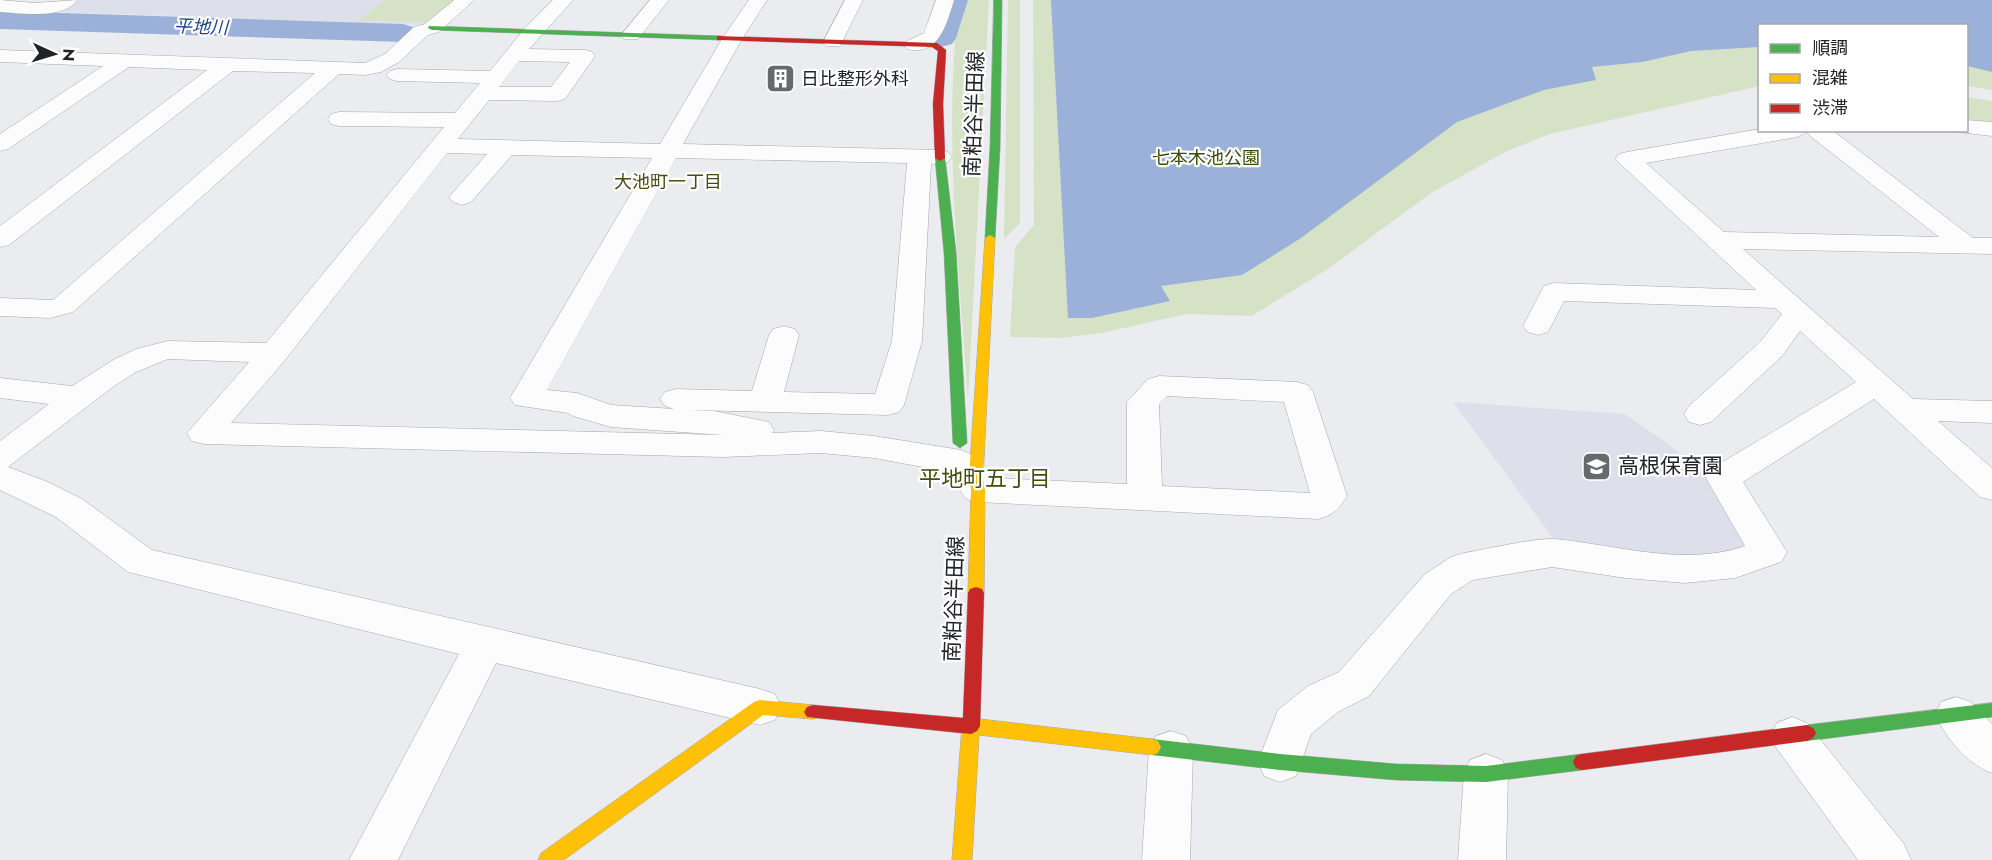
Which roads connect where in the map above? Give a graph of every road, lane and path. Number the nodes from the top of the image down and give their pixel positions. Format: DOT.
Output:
graph roads {
  1 [pos="68,0"];
  2 [pos="465,0"];
  3 [pos="564,0"];
  4 [pos="660,0"];
  5 [pos="758,0"];
  6 [pos="854,0"];
  7 [pos="945,0"];
  8 [pos="998,0"];
  9 [pos="0,6"];
  10 [pos="432,28"];
  11 [pos="532,32"];
  12 [pos="631,35"];
  13 [pos="732,39"];
  14 [pos="833,42"];
  15 [pos="914,45"];
  16 [pos="514,55"];
  17 [pos="0,56"];
  18 [pos="124,61"];
  19 [pos="228,64"];
  20 [pos="333,69"];
  21 [pos="397,75"];
  22 [pos="490,85"];
  23 [pos="339,119"];
  24 [pos="462,120"];
  25 [pos="1968,127"];
  26 [pos="1992,129"];
  27 [pos="1785,132"];
  28 [pos="1820,132"];
  29 [pos="0,144"];
  30 [pos="441,146"];
  31 [pos="506,147"];
  32 [pos="668,150"];
  33 [pos="929,157"];
  34 [pos="462,197"];
  35 [pos="0,239"];
  36 [pos="1718,240"];
  37 [pos="1979,245"];
  38 [pos="0,307"];
  39 [pos="1790,307"];
  40 [pos="1538,326"];
  41 [pos="784,335"];
  42 [pos="274,353"];
  43 [pos="1876,384"];
  44 [pos="0,388"];
  45 [pos="79,397"];
  46 [pos="765,401"];
  47 [pos="577,403"];
  48 [pos="1903,409"];
  49 [pos="1992,412"];
  50 [pos="1700,414"];
  51 [pos="821,442"];
  52 [pos="0,458"];
  53 [pos="0,477"];
  54 [pos="972,477"];
  55 [pos="1992,488"];
  56 [pos="1145,498"];
  57 [pos="485,645"];
  58 [pos="760,707"];
  59 [pos="1974,712"];
  60 [pos="971,726"];
  61 [pos="1792,736"];
  62 [pos="1171,750"];
  63 [pos="1992,754"];
  64 [pos="1280,762"];
  65 [pos="1486,774"];
  66 [pos="373,860"];
  67 [pos="548,860"];
  68 [pos="962,860"];
  69 [pos="1166,860"];
  70 [pos="1482,860"];
  71 [pos="1887,860"];
  1 -- 9 [label="street"];
  2 -- 10 [label="street"];
  3 -- 11 [label="street"];
  4 -- 12 [label="street"];
  5 -- 13 [label="street"];
  6 -- 14 [label="street"];
  7 -- 15 [label="street"];
  8 -- 54 [label="street, 南粕谷半田線"];
  10 -- 11 [label="street"];
  10 -- 20 [label="street"];
  11 -- 12 [label="street"];
  11 -- 16 [label="street"];
  12 -- 13 [label="street"];
  13 -- 14 [label="street"];
  13 -- 32 [label="street"];
  14 -- 15 [label="street"];
  15 -- 33 [label="street"];
  16 -- 22 [label="street"];
  16 -- 22 [label="street"];
  17 -- 18 [label="street"];
  18 -- 19 [label="street"];
  18 -- 29 [label="street"];
  19 -- 20 [label="street"];
  19 -- 35 [label="street"];
  20 -- 38 [label="street"];
  21 -- 22 [label="street"];
  22 -- 24 [label="street"];
  23 -- 24 [label="street"];
  24 -- 30 [label="street"];
  25 -- 26 [label="street"];
  27 -- 36 [label="street"];
  28 -- 37 [label="street"];
  30 -- 31 [label="street"];
  30 -- 42 [label="street"];
  31 -- 32 [label="street"];
  31 -- 34 [label="street"];
  32 -- 33 [label="street"];
  32 -- 47 [label="street"];
  33 -- 46 [label="street"];
  33 -- 54 [label="street"];
  36 -- 37 [label="street"];
  36 -- 39 [label="street"];
  39 -- 40 [label="street"];
  39 -- 43 [label="street"];
  39 -- 50 [label="street"];
  41 -- 46 [label="street"];
  42 -- 45 [label="street"];
  42 -- 51 [label="street"];
  43 -- 48 [label="street"];
  43 -- 64 [label="street"];
  44 -- 45 [label="street"];
  45 -- 52 [label="street"];
  46 -- 47 [label="street"];
  47 -- 51 [label="street"];
  48 -- 49 [label="street"];
  48 -- 55 [label="street"];
  51 -- 54 [label="street"];
  53 -- 57 [label="street"];
  54 -- 56 [label="street"];
  54 -- 60 [label="street, 南粕谷半田線"];
  56 -- 56 [label="street"];
  57 -- 58 [label="street"];
  57 -- 66 [label="street"];
  58 -- 60 [label="street"];
  58 -- 67 [label="street"];
  59 -- 61 [label="street"];
  59 -- 63 [label="street"];
  60 -- 62 [label="street"];
  60 -- 68 [label="street, 南粕谷半田線"];
  61 -- 65 [label="street"];
  61 -- 71 [label="street"];
  62 -- 64 [label="street"];
  62 -- 69 [label="street"];
  64 -- 65 [label="street"];
  65 -- 70 [label="street"];
}
